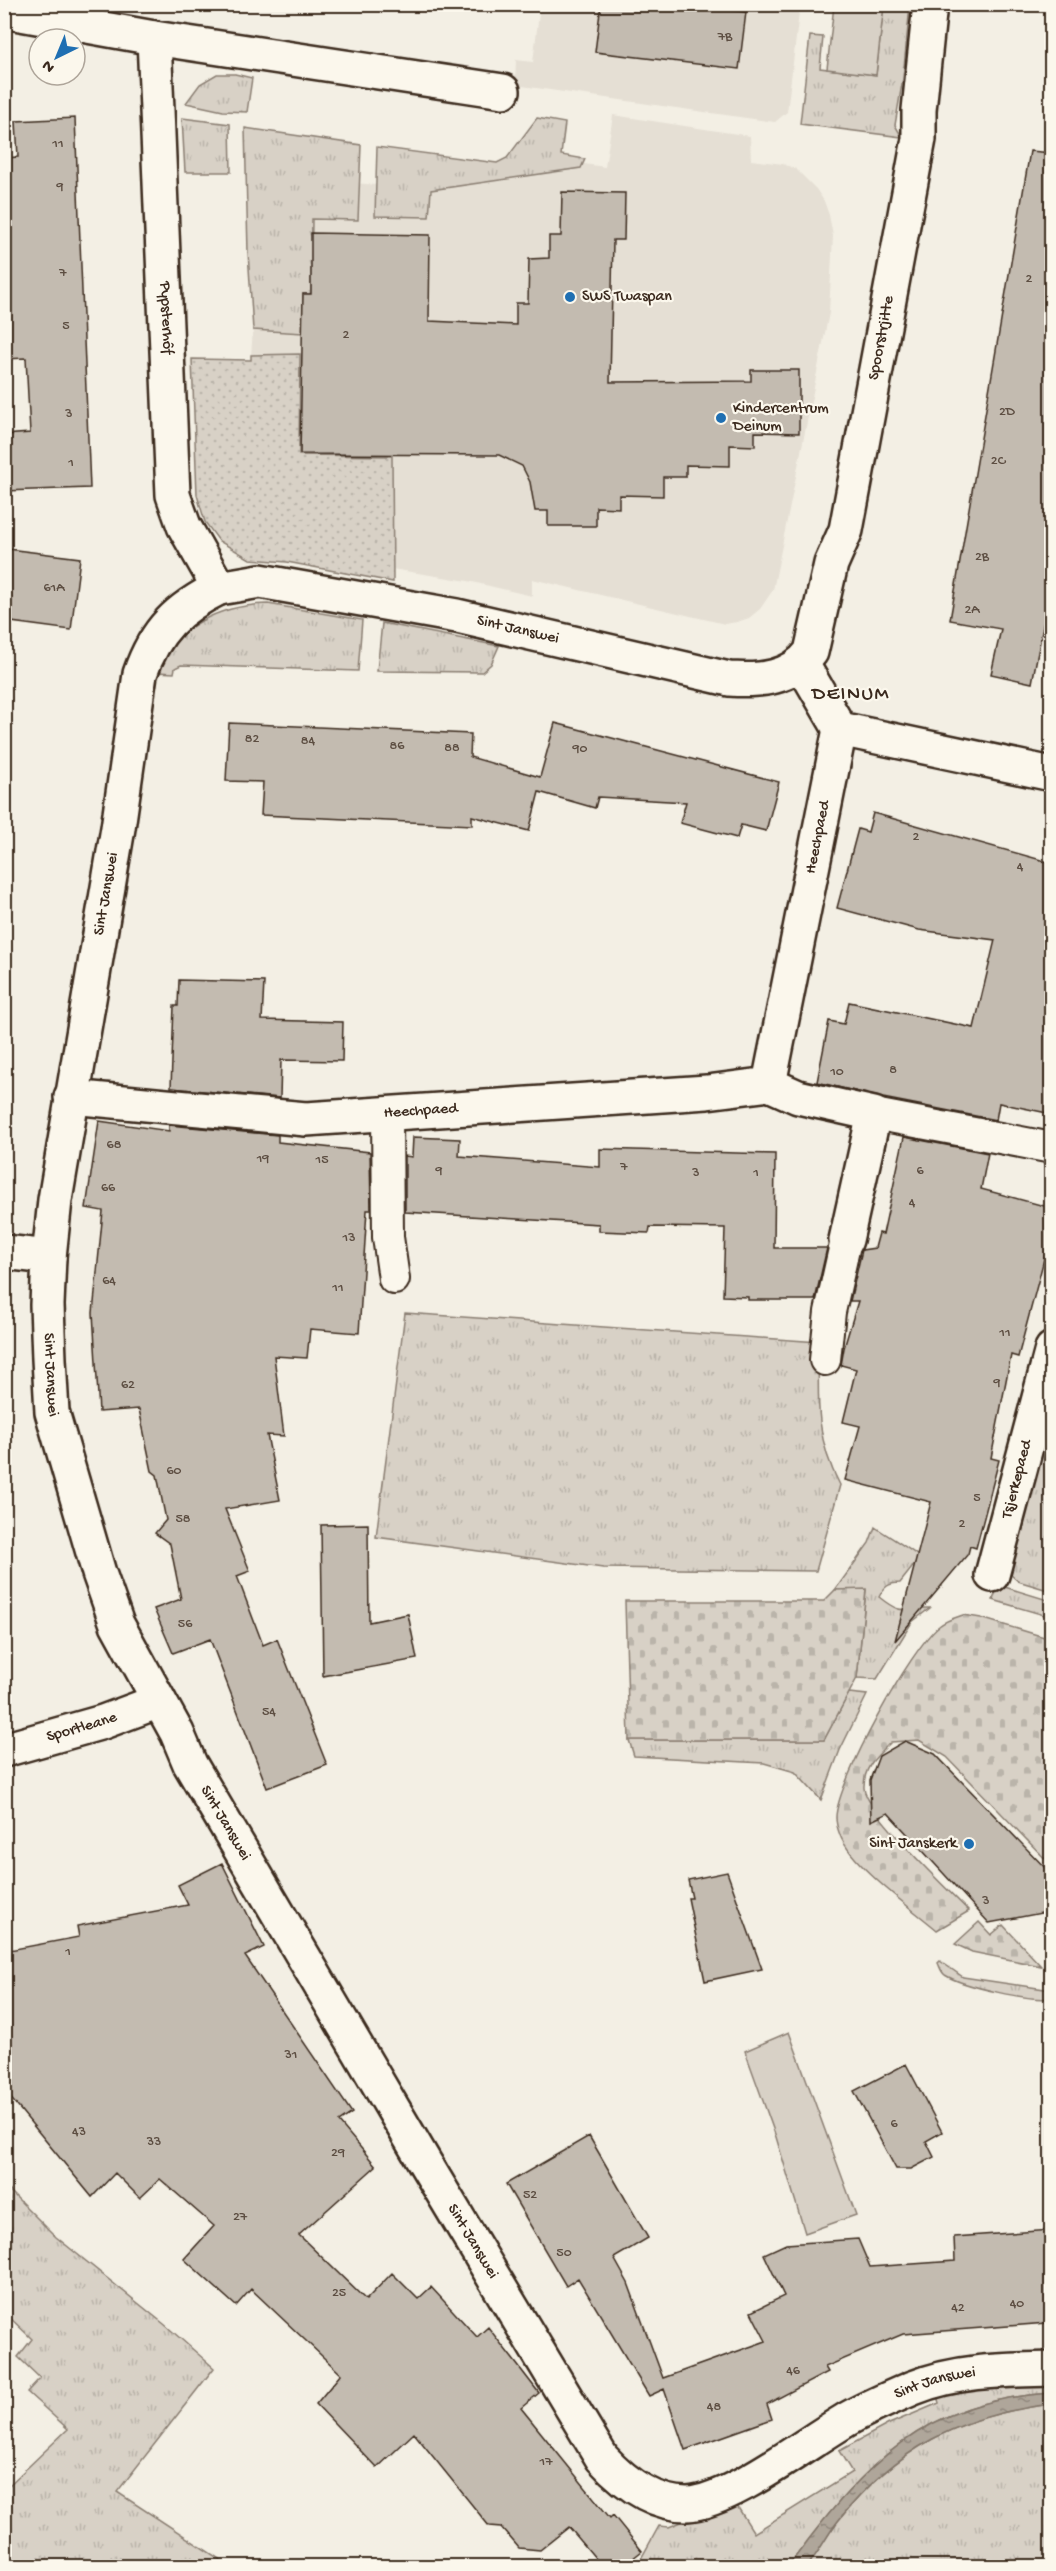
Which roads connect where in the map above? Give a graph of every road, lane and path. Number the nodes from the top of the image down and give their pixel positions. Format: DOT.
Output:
graph roads {
  1 [pos="930,4"];
  2 [pos="4,11"];
  3 [pos="154,38"];
  4 [pos="503,91"];
  5 [pos="219,588"];
  6 [pos="802,664"];
  7 [pos="840,729"];
  8 [pos="1052,774"];
  9 [pos="769,1084"];
  10 [pos="71,1097"];
  11 [pos="387,1113"];
  12 [pos="874,1114"];
  13 [pos="1052,1148"];
  14 [pos="846,1240"];
  15 [pos="4,1252"];
  16 [pos="49,1257"];
  17 [pos="394,1280"];
  18 [pos="1052,1349"];
  19 [pos="825,1360"];
  20 [pos="992,1575"];
  21 [pos="159,1701"];
  22 [pos="4,1750"];
  23 [pos="1052,2368"];
  1 -- 6 [label="street, Spoorstrjitte"];
  2 -- 3 [label="street"];
  3 -- 4 [label="street"];
  3 -- 5 [label="street, Pypsterhôf"];
  5 -- 6 [label="street, Sint Janswei"];
  5 -- 10 [label="street, Sint Janswei"];
  6 -- 7 [label="street"];
  7 -- 8 [label="street"];
  7 -- 9 [label="street, Heechpaed"];
  9 -- 11 [label="street, Heechpaed"];
  9 -- 12 [label="street"];
  10 -- 11 [label="street, Heechpaed"];
  10 -- 16 [label="street, Sint Janswei"];
  11 -- 17 [label="lane"];
  12 -- 13 [label="lane"];
  12 -- 14 [label="street"];
  14 -- 19 [label="lane"];
  15 -- 16 [label="street"];
  16 -- 21 [label="street, Sint Janswei"];
  18 -- 20 [label="street, Tsjerkepaed"];
  21 -- 22 [label="street, Sportleane"];
  21 -- 23 [label="street, Sint Janswei"];
}
